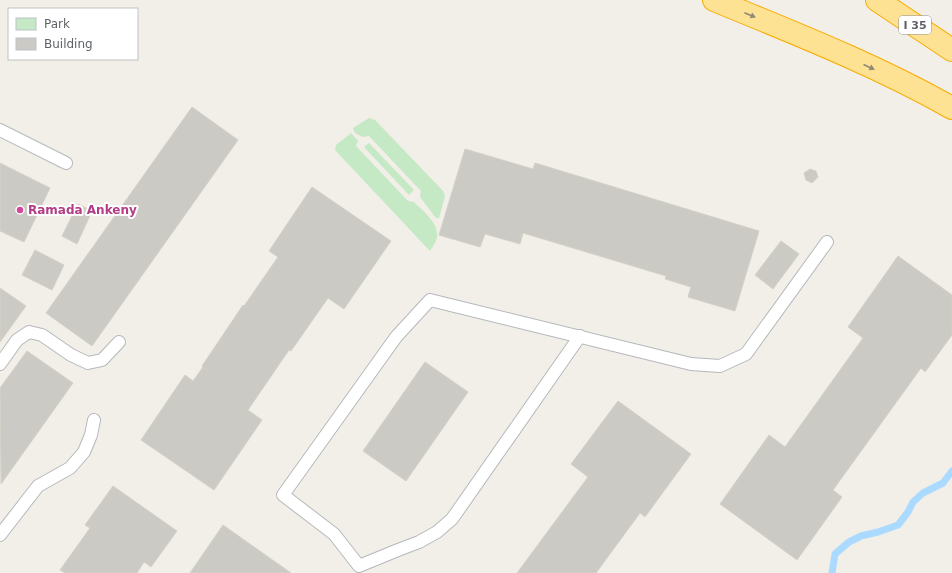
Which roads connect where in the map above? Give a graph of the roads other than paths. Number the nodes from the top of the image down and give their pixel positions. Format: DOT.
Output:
graph roads {
  1 [pos="714,0"];
  2 [pos="877,0"];
  3 [pos="952,50"];
  4 [pos="952,108"];
  5 [pos="0,130"];
  6 [pos="66,163"];
  7 [pos="827,242"];
  8 [pos="580,336"];
  9 [pos="119,342"];
  10 [pos="0,364"];
  11 [pos="94,420"];
  12 [pos="0,535"];
  13 [pos="360,570"];
  1 -- 4 [label="highway, one-way"];
  2 -- 3 [label="highway, I 35"];
  5 -- 6 [label="lane"];
  7 -- 8 [label="lane"];
  8 -- 13 [label="lane"];
  8 -- 13 [label="lane"];
  9 -- 10 [label="lane"];
  11 -- 12 [label="lane"];
}
